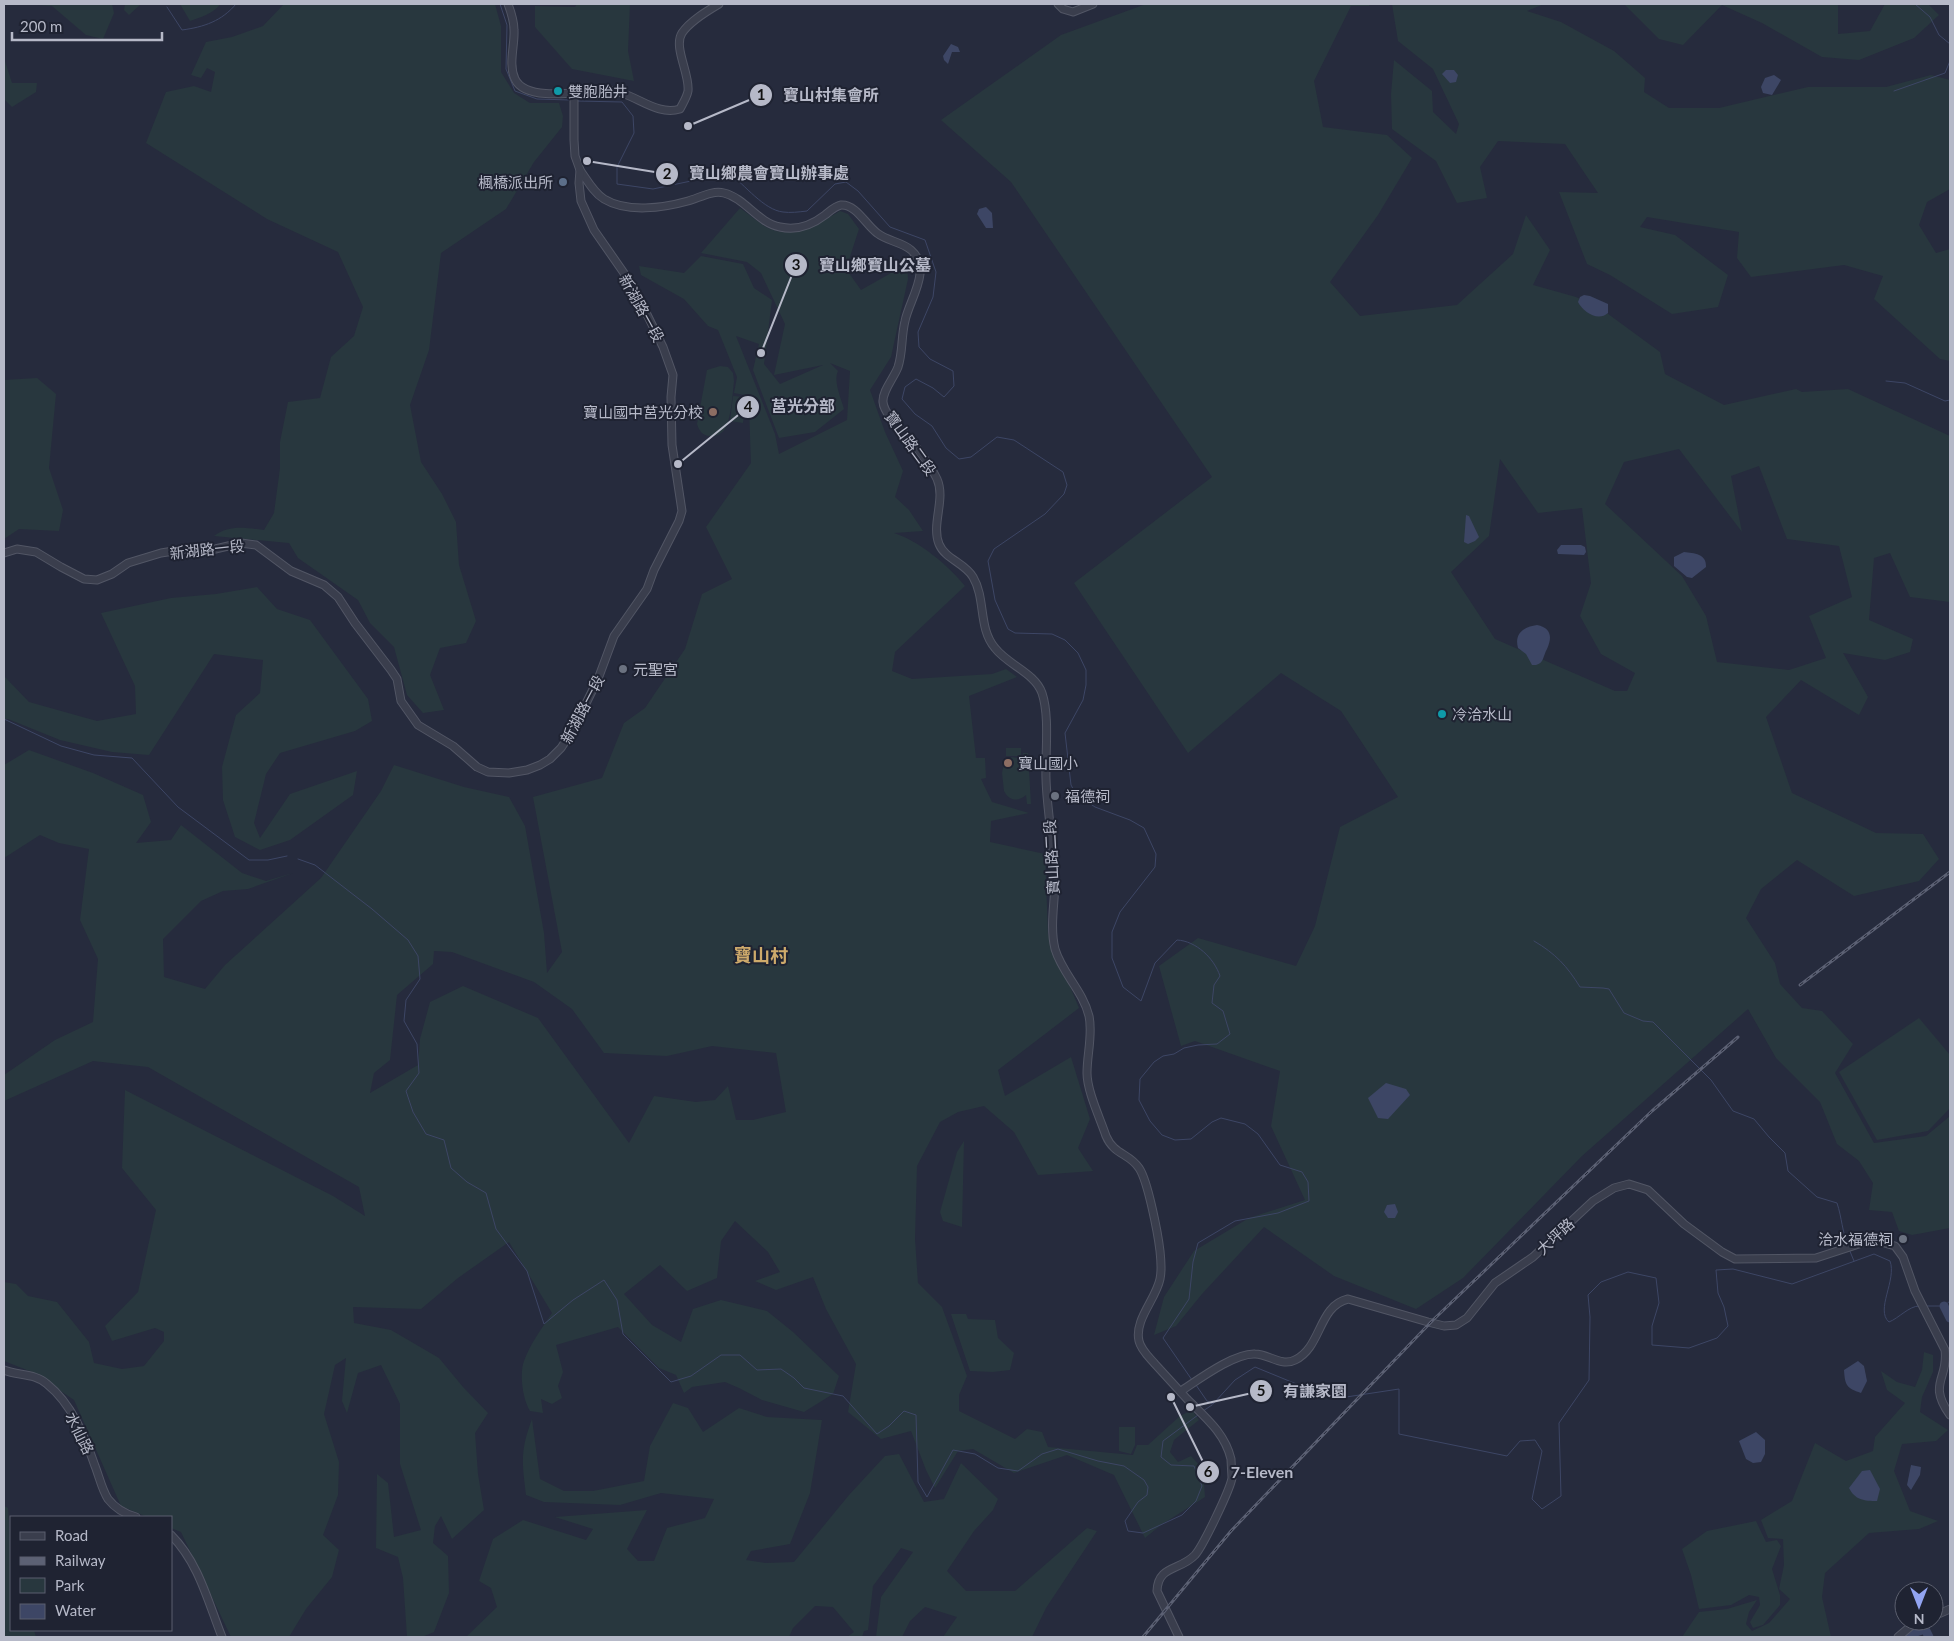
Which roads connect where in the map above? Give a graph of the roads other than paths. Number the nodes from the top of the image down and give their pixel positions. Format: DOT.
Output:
graph roads {
  1 [pos="508,4"];
  2 [pos="719,4"];
  3 [pos="1058,4"];
  4 [pos="1093,4"];
  5 [pos="574,92"];
  6 [pos="580,170"];
  7 [pos="4,553"];
  8 [pos="4,1370"];
  9 [pos="1181,1391"];
  10 [pos="1950,1415"];
  11 [pos="134,1516"];
  12 [pos="172,1536"];
  13 [pos="222,1637"];
  14 [pos="1179,1637"];
  1 -- 5 [label="street"];
  2 -- 5 [label="street"];
  3 -- 4 [label="street"];
  5 -- 6 [label="street, 新湖路一段"];
  6 -- 7 [label="street, 新湖路一段"];
  6 -- 9 [label="street, 寶山路二段"];
  8 -- 11 [label="street, 水仙路"];
  9 -- 10 [label="street, 大坪路"];
  9 -- 14 [label="street, 寶山路二段"];
  12 -- 13 [label="street"];
}
